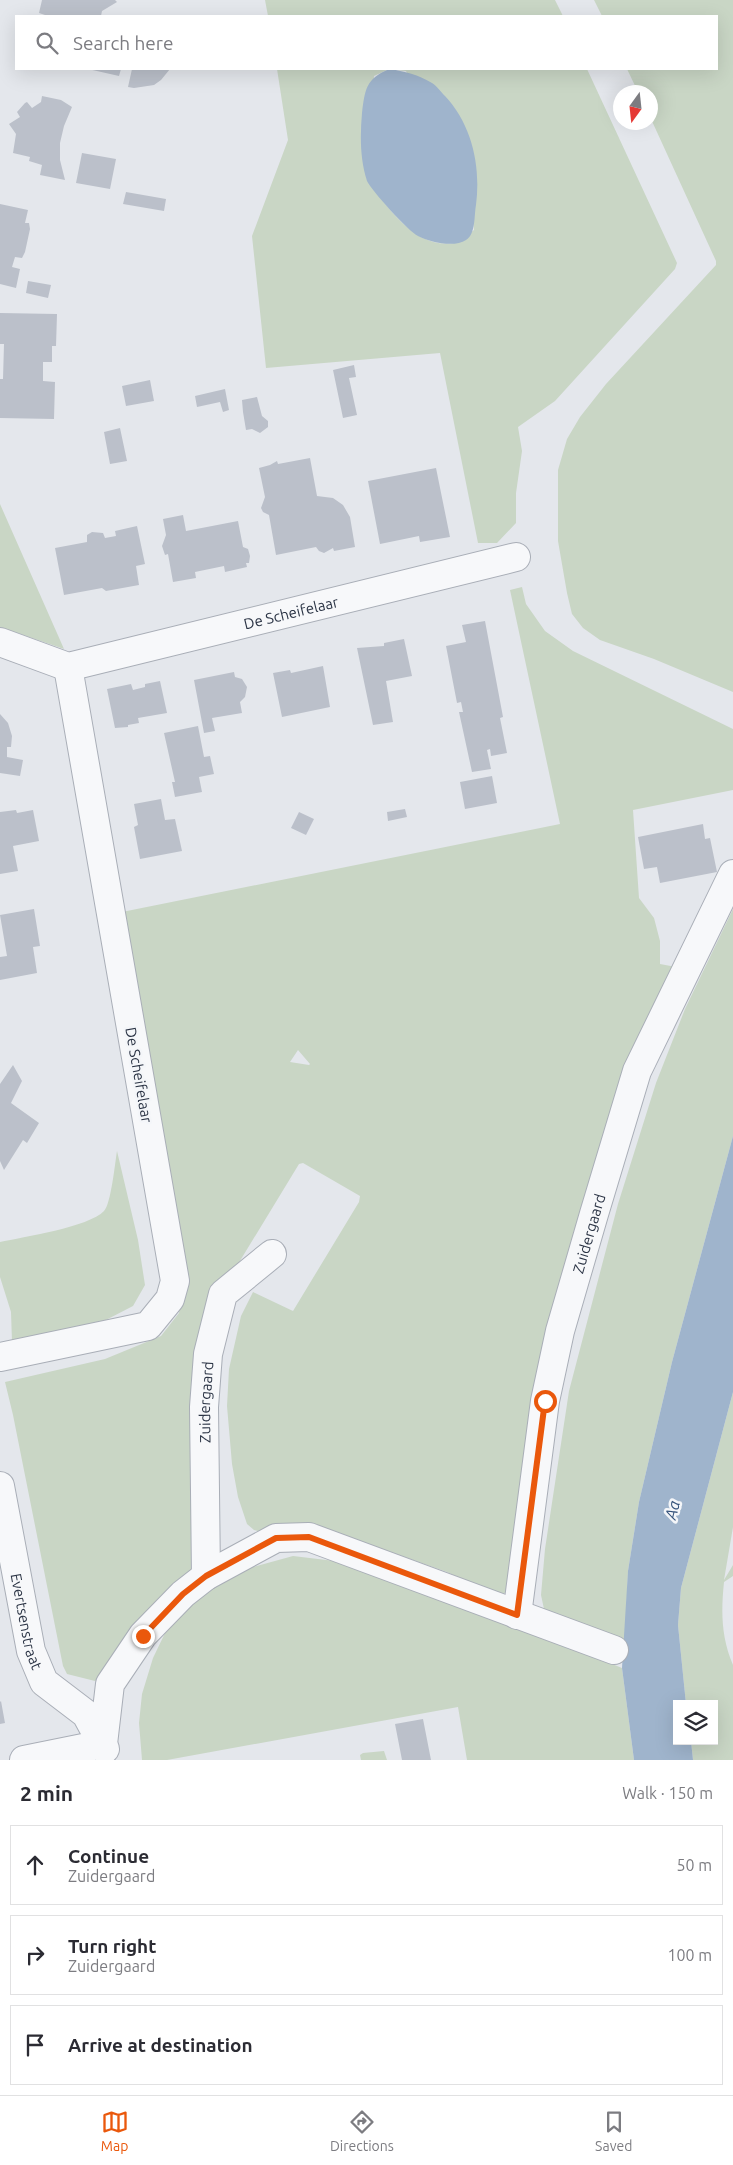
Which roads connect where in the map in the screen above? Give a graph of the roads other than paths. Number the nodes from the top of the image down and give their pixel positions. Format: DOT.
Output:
graph roads {
  1 [pos="516,557"];
  2 [pos="0,642"];
  3 [pos="68,667"];
  4 [pos="733,874"];
  5 [pos="272,1254"];
  6 [pos="0,1357"];
  7 [pos="0,1486"];
  8 [pos="206,1576"];
  9 [pos="517,1615"];
  10 [pos="614,1650"];
  11 [pos="107,1752"];
  12 [pos="24,1760"];
  1 -- 3 [label="street, De Scheifelaar"];
  2 -- 3 [label="street"];
  3 -- 6 [label="street, De Scheifelaar"];
  4 -- 9 [label="street, Zuidergaard"];
  5 -- 8 [label="street, Zuidergaard"];
  7 -- 11 [label="street, Evertsenstraat"];
  8 -- 9 [label="street"];
  8 -- 11 [label="street"];
  9 -- 10 [label="street"];
  11 -- 12 [label="street"];
}
